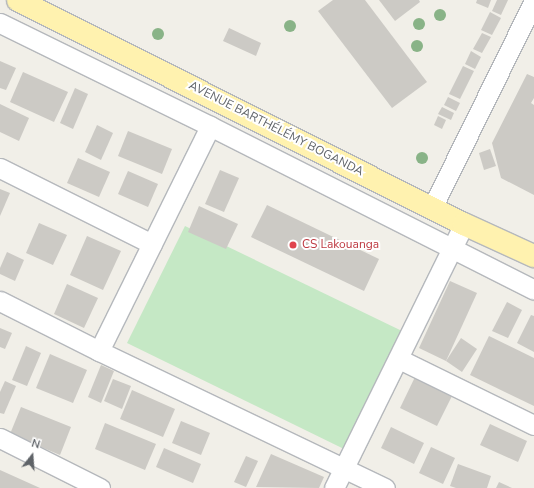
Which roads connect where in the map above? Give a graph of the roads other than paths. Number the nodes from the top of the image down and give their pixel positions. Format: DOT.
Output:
graph roads {
  1 [pos="18,0"];
  2 [pos="534,1"];
  3 [pos="0,24"];
  4 [pos="210,126"];
  5 [pos="0,168"];
  6 [pos="432,208"];
  7 [pos="464,224"];
  8 [pos="152,244"];
  9 [pos="452,250"];
  10 [pos="534,256"];
  11 [pos="534,290"];
  12 [pos="0,301"];
  13 [pos="99,351"];
  14 [pos="399,359"];
  15 [pos="534,425"];
  16 [pos="0,438"];
  17 [pos="344,468"];
  18 [pos="100,488"];
  19 [pos="334,488"];
  20 [pos="385,488"];
  1 -- 6 [label="main road, AVENUE BARTHÉLÉMY BOGANDA"];
  2 -- 6 [label="street"];
  3 -- 4 [label="street"];
  4 -- 8 [label="street"];
  4 -- 9 [label="street"];
  5 -- 8 [label="street"];
  6 -- 7 [label="main road, AVENUE BARTHÉLÉMY BOGANDA"];
  7 -- 9 [label="street"];
  7 -- 10 [label="main road, AVENUE BARTHÉLÉMY BOGANDA"];
  8 -- 13 [label="street"];
  9 -- 11 [label="street"];
  9 -- 14 [label="street"];
  12 -- 13 [label="street"];
  13 -- 17 [label="street"];
  14 -- 15 [label="street"];
  14 -- 17 [label="street"];
  16 -- 18 [label="street"];
  17 -- 19 [label="street"];
  17 -- 20 [label="street"];
}
